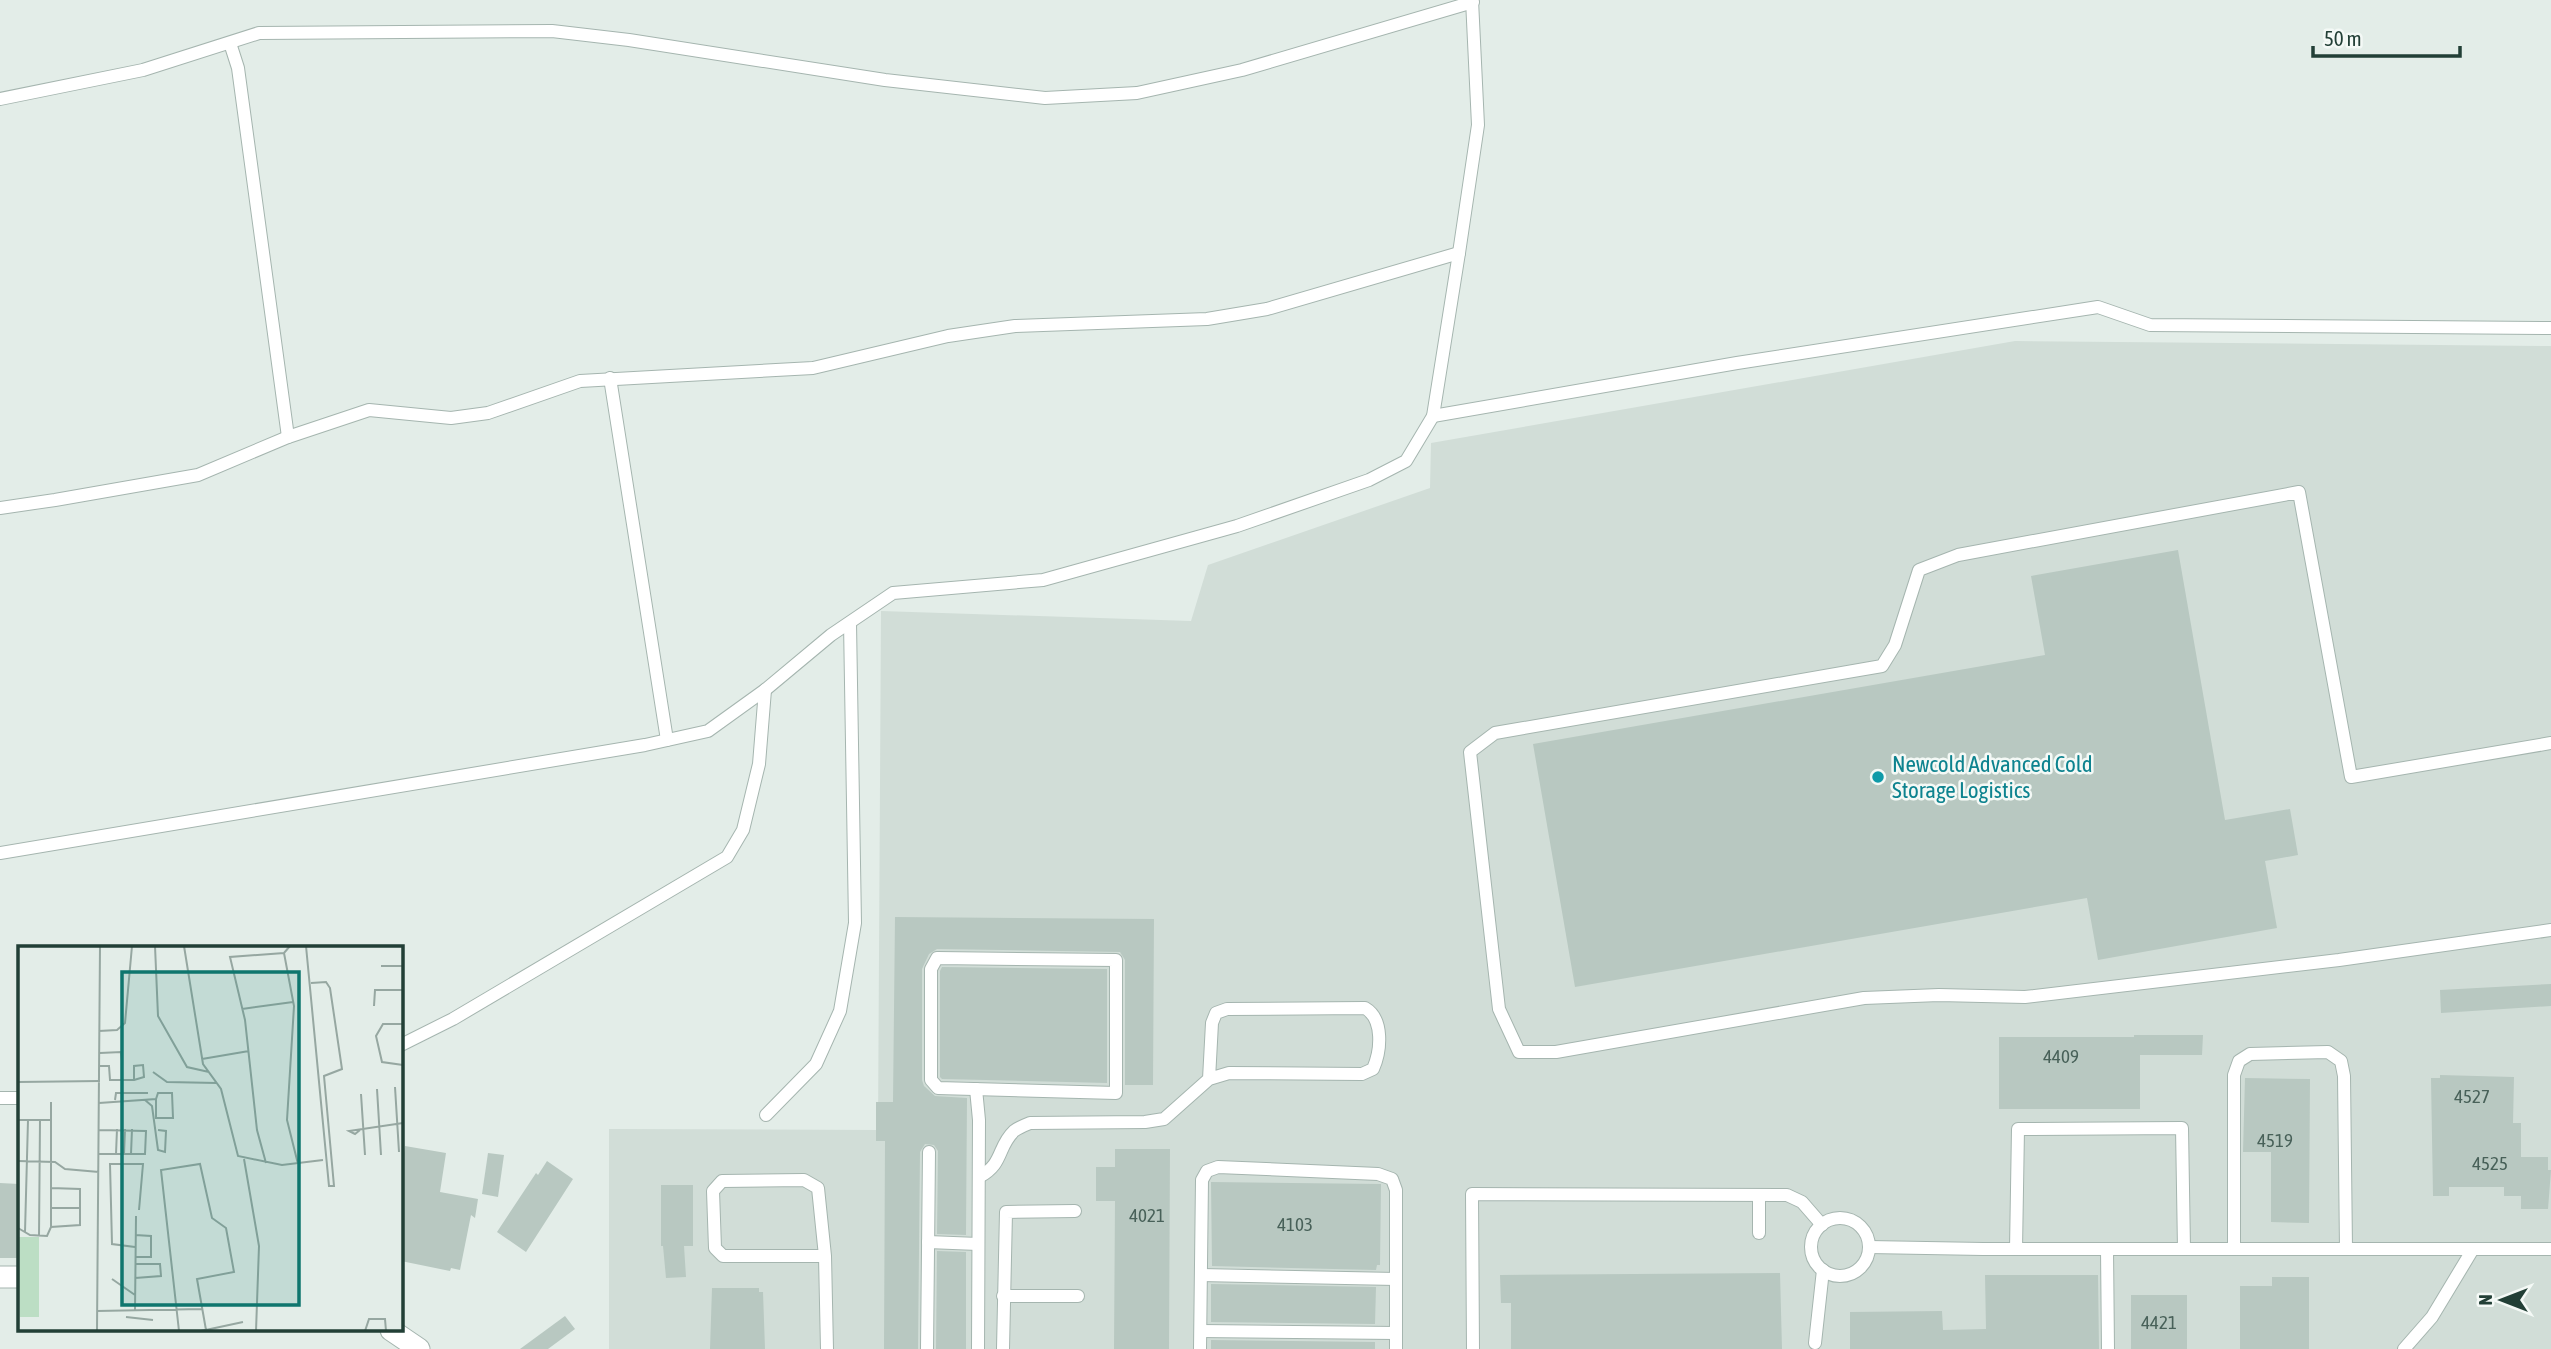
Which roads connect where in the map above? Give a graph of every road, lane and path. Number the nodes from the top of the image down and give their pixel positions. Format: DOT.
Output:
graph roads {
  1 [pos="1472,1"];
  2 [pos="230,43"];
  3 [pos="0,99"];
  4 [pos="1460,253"];
  5 [pos="2551,328"];
  6 [pos="610,378"];
  7 [pos="1433,416"];
  8 [pos="288,437"];
  9 [pos="0,508"];
  10 [pos="850,623"];
  11 [pos="765,690"];
  12 [pos="667,740"];
  13 [pos="2551,743"];
  14 [pos="0,853"];
  15 [pos="2551,930"];
  16 [pos="402,1044"];
  17 [pos="1209,1079"];
  18 [pos="976,1089"];
  19 [pos="0,1098"];
  20 [pos="18,1098"];
  21 [pos="766,1115"];
  22 [pos="929,1152"];
  23 [pos="979,1177"];
  24 [pos="1759,1196"];
  25 [pos="1075,1210"];
  26 [pos="1822,1225"];
  27 [pos="1759,1233"];
  28 [pos="928,1242"];
  29 [pos="978,1244"];
  30 [pos="1869,1247"];
  31 [pos="2016,1249"];
  32 [pos="2107,1249"];
  33 [pos="2184,1249"];
  34 [pos="2234,1249"];
  35 [pos="2346,1249"];
  36 [pos="2473,1249"];
  37 [pos="2551,1249"];
  38 [pos="825,1256"];
  39 [pos="1822,1270"];
  40 [pos="1201,1275"];
  41 [pos="0,1277"];
  42 [pos="18,1277"];
  43 [pos="1396,1279"];
  44 [pos="1003,1296"];
  45 [pos="1078,1296"];
  46 [pos="1200,1331"];
  47 [pos="394,1332"];
  48 [pos="1396,1333"];
  49 [pos="1815,1343"];
  50 [pos="419,1349"];
  51 [pos="827,1349"];
  52 [pos="927,1349"];
  53 [pos="978,1349"];
  54 [pos="1003,1349"];
  55 [pos="1200,1349"];
  56 [pos="1396,1349"];
  57 [pos="1473,1349"];
  58 [pos="2108,1349"];
  59 [pos="2404,1349"];
  1 -- 2 [label="lane"];
  1 -- 4 [label="lane"];
  2 -- 3 [label="lane"];
  2 -- 8 [label="lane"];
  4 -- 6 [label="lane"];
  4 -- 7 [label="lane"];
  5 -- 7 [label="lane"];
  6 -- 8 [label="lane"];
  6 -- 12 [label="lane"];
  7 -- 10 [label="lane"];
  8 -- 9 [label="lane"];
  10 -- 11 [label="lane"];
  10 -- 21 [label="lane"];
  11 -- 12 [label="lane"];
  11 -- 16 [label="lane"];
  12 -- 14 [label="lane"];
  13 -- 15 [label="lane"];
  17 -- 17 [label="lane"];
  17 -- 23 [label="lane"];
  18 -- 18 [label="lane"];
  18 -- 23 [label="lane"];
  19 -- 20 [label="lane"];
  22 -- 28 [label="lane"];
  23 -- 29 [label="lane"];
  24 -- 26 [label="lane"];
  24 -- 27 [label="lane"];
  24 -- 57 [label="lane"];
  25 -- 44 [label="lane"];
  26 -- 30 [label="lane"];
  26 -- 39 [label="lane"];
  28 -- 29 [label="lane"];
  28 -- 52 [label="lane"];
  29 -- 53 [label="lane"];
  30 -- 31 [label="lane"];
  30 -- 39 [label="lane"];
  31 -- 32 [label="lane"];
  31 -- 33 [label="lane"];
  32 -- 33 [label="lane"];
  32 -- 58 [label="lane"];
  33 -- 34 [label="lane"];
  34 -- 35 [label="lane"];
  34 -- 35 [label="lane"];
  35 -- 36 [label="lane"];
  36 -- 37 [label="lane"];
  36 -- 59 [label="lane"];
  38 -- 38 [label="lane"];
  38 -- 51 [label="lane"];
  39 -- 49 [label="lane"];
  40 -- 43 [label="lane"];
  40 -- 43 [label="lane"];
  40 -- 46 [label="lane"];
  41 -- 42 [label="street"];
  43 -- 48 [label="lane"];
  44 -- 45 [label="lane"];
  44 -- 54 [label="lane"];
  46 -- 48 [label="lane"];
  46 -- 55 [label="lane"];
  47 -- 50 [label="street"];
  48 -- 56 [label="lane"];
}
